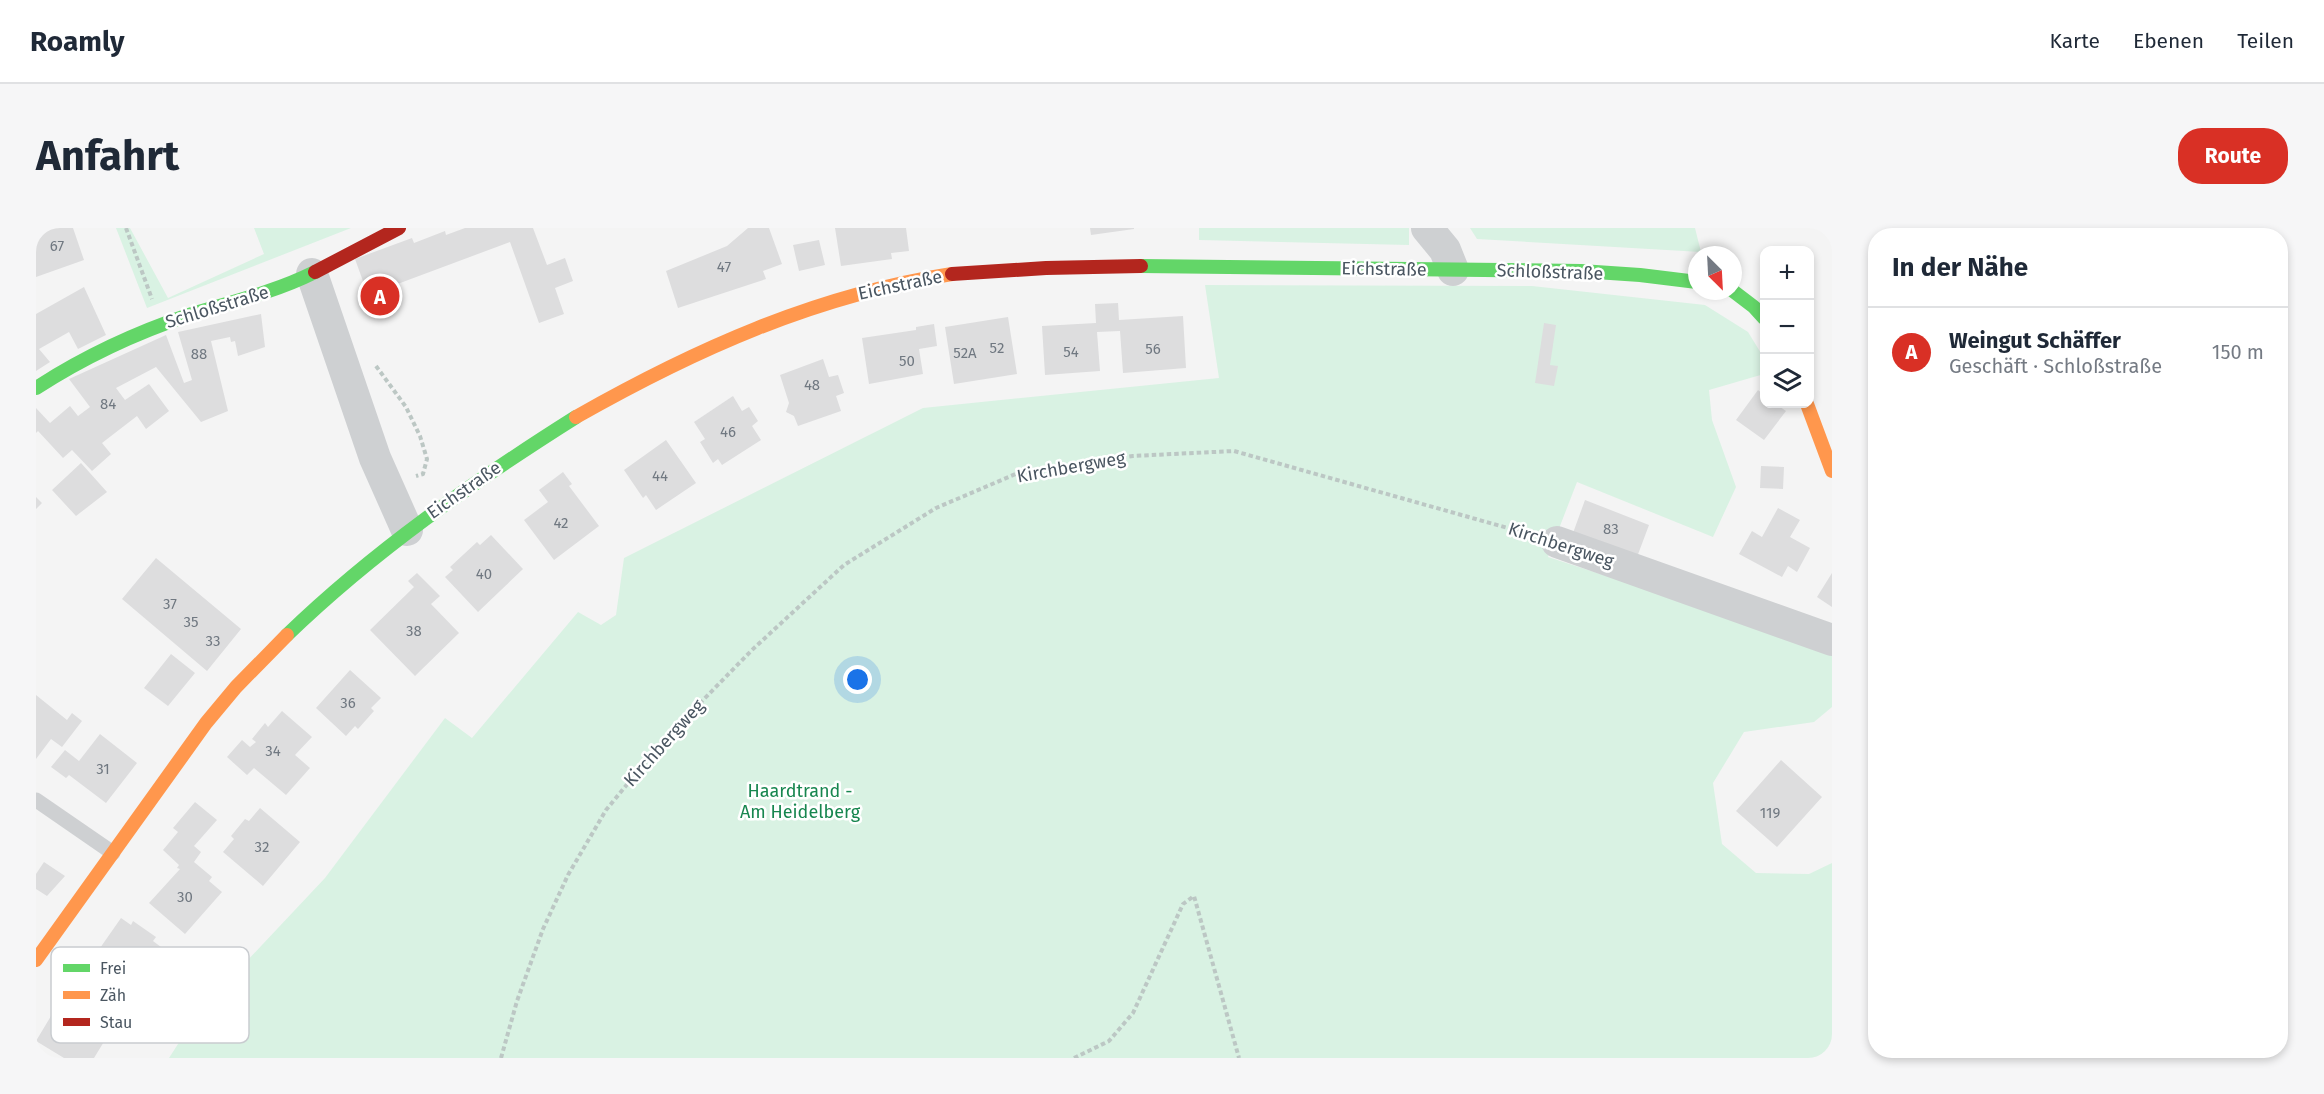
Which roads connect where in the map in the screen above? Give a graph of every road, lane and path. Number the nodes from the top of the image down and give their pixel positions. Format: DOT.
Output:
graph roads {
  1 [pos="126,228"];
  2 [pos="399,228"];
  3 [pos="1427,228"];
  4 [pos="1454,270"];
  5 [pos="312,274"];
  6 [pos="1688,281"];
  7 [pos="1742,298"];
  8 [pos="1760,313"];
  9 [pos="158,326"];
  10 [pos="338,352"];
  11 [pos="36,388"];
  12 [pos="1808,408"];
  13 [pos="1832,471"];
  14 [pos="386,485"];
  15 [pos="407,530"];
  16 [pos="1557,542"];
  17 [pos="1832,640"];
  18 [pos="36,800"];
  19 [pos="112,854"];
  20 [pos="36,960"];
  21 [pos="501,1058"];
  22 [pos="1074,1058"];
  23 [pos="1239,1058"];
  1 -- 9 [label="path"];
  2 -- 5 [label="street, Schloßstraße"];
  3 -- 4 [label="street"];
  4 -- 6 [label="street, Schloßstraße"];
  4 -- 15 [label="street, Eichstraße"];
  5 -- 9 [label="street, Schloßstraße"];
  5 -- 10 [label="street, Eichstraße"];
  7 -- 8 [label="street"];
  9 -- 11 [label="street, Schloßstraße"];
  10 -- 14 [label="street, Eichstraße"];
  10 -- 14 [label="path"];
  12 -- 13 [label="street"];
  14 -- 15 [label="street, Eichstraße"];
  15 -- 19 [label="street, Eichstraße"];
  16 -- 17 [label="street, Kirchbergweg"];
  16 -- 21 [label="path, Kirchbergweg"];
  18 -- 19 [label="lane"];
  19 -- 20 [label="street, Eichstraße"];
  22 -- 23 [label="path"];
}
